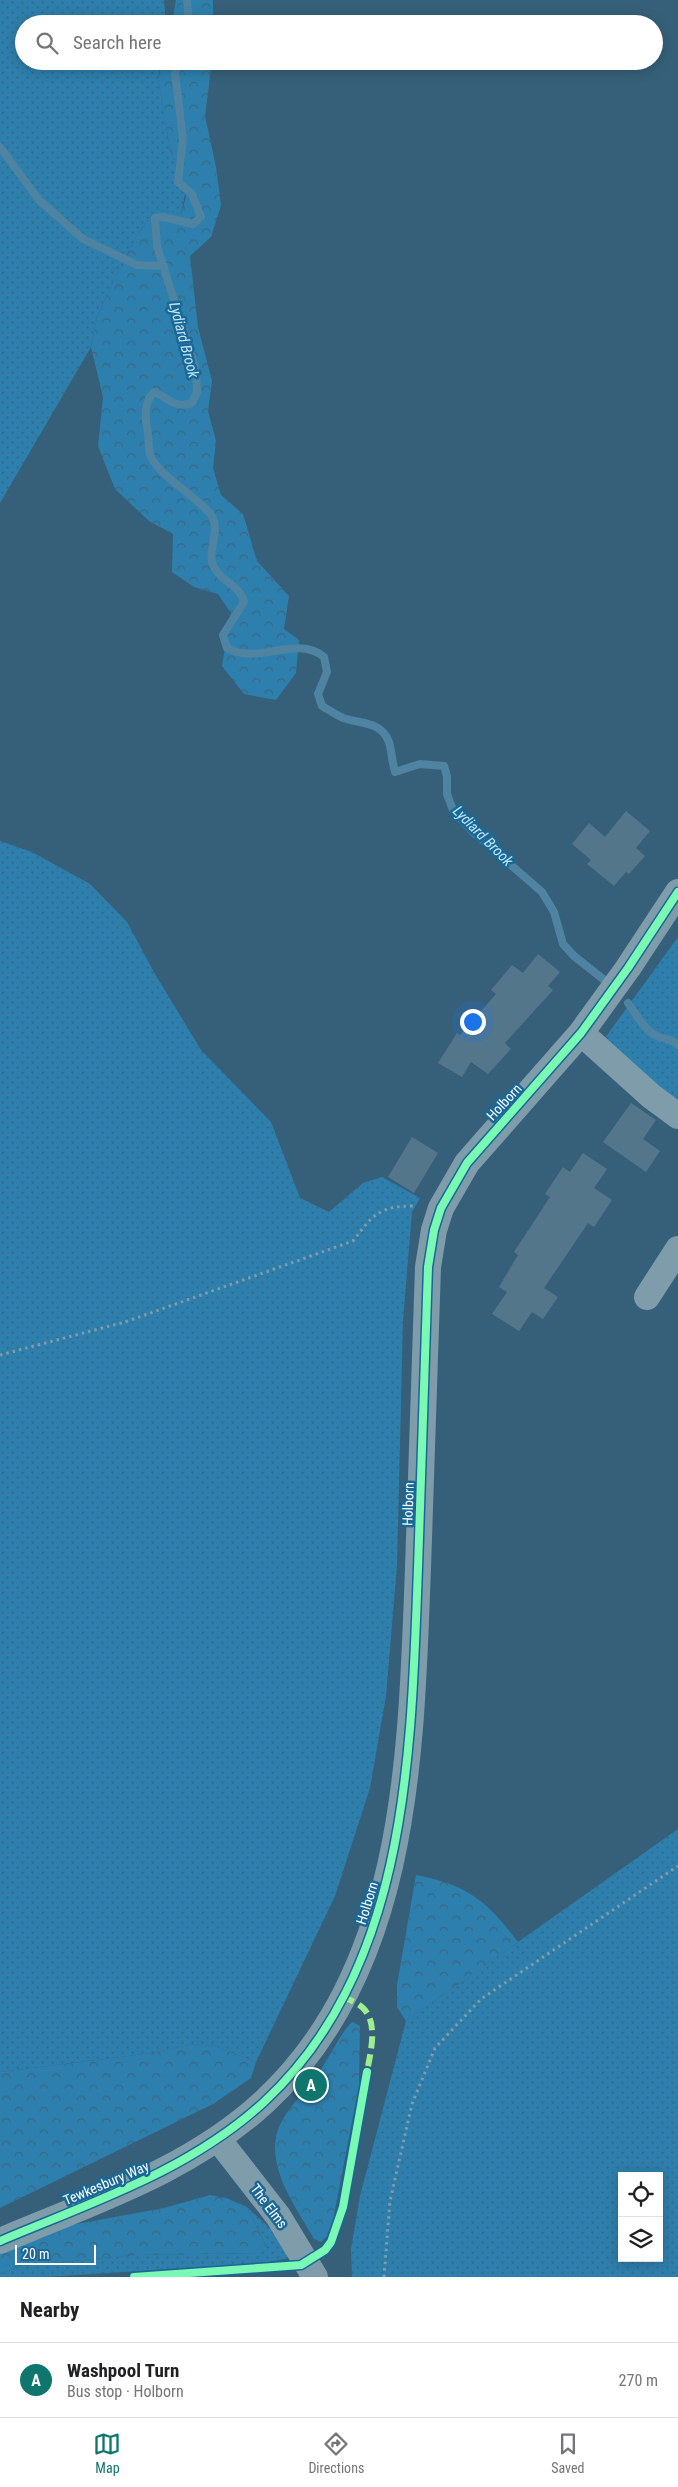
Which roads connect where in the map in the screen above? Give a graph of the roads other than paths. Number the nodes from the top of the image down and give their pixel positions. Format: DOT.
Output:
graph roads {
  1 [pos="678,892"];
  2 [pos="581,1033"];
  3 [pos="678,1116"];
  4 [pos="678,1249"];
  5 [pos="647,1297"];
  6 [pos="218,2139"];
  7 [pos="0,2241"];
  8 [pos="315,2277"];
  1 -- 2 [label="street, Holborn"];
  2 -- 3 [label="street"];
  2 -- 6 [label="street, Holborn"];
  4 -- 5 [label="street"];
  6 -- 7 [label="street, Tewkesbury Way"];
  6 -- 8 [label="street, The Elms"];
}
